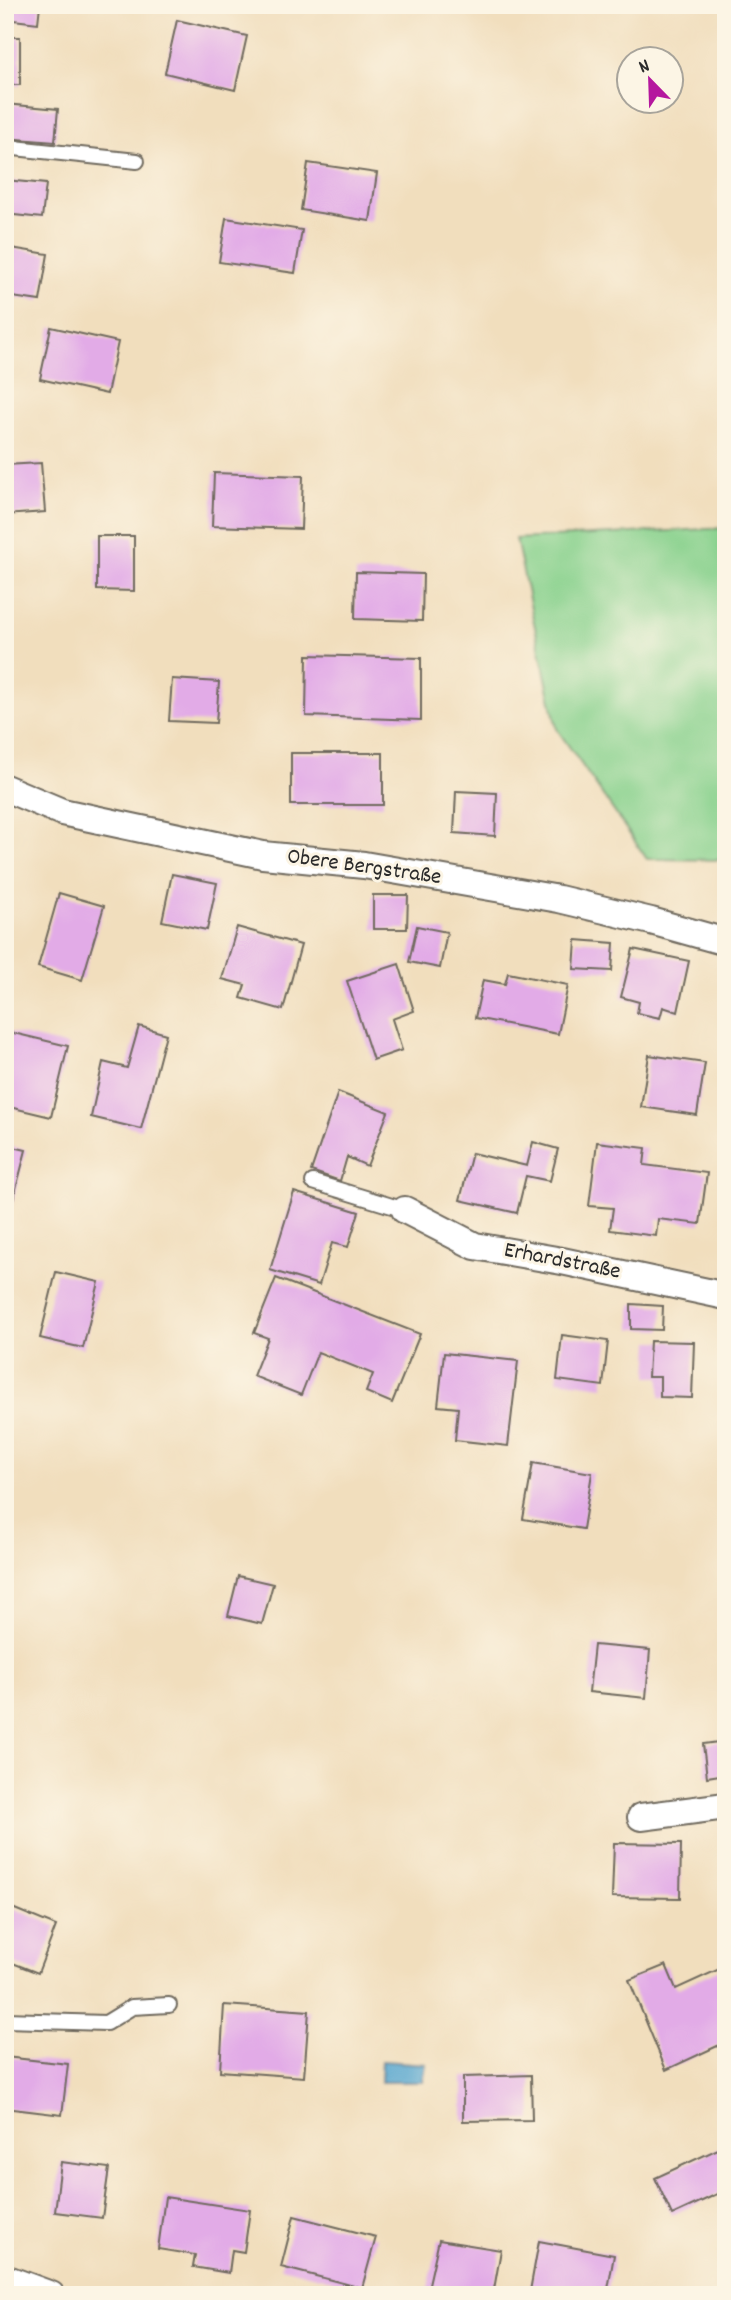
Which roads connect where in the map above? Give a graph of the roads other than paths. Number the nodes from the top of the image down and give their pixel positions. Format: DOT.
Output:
graph roads {
  1 [pos="5,147"];
  2 [pos="137,161"];
  3 [pos="5,788"];
  4 [pos="726,942"];
  5 [pos="313,1182"];
  6 [pos="405,1210"];
  7 [pos="726,1296"];
  8 [pos="726,1806"];
  9 [pos="641,1817"];
  10 [pos="169,2006"];
  11 [pos="5,2020"];
  12 [pos="5,2278"];
  13 [pos="51,2295"];
  1 -- 2 [label="lane"];
  3 -- 4 [label="street, Obere Bergstraße"];
  5 -- 6 [label="lane"];
  6 -- 7 [label="street, Erhardstraße"];
  8 -- 9 [label="street"];
  10 -- 11 [label="lane"];
  12 -- 13 [label="street"];
}
